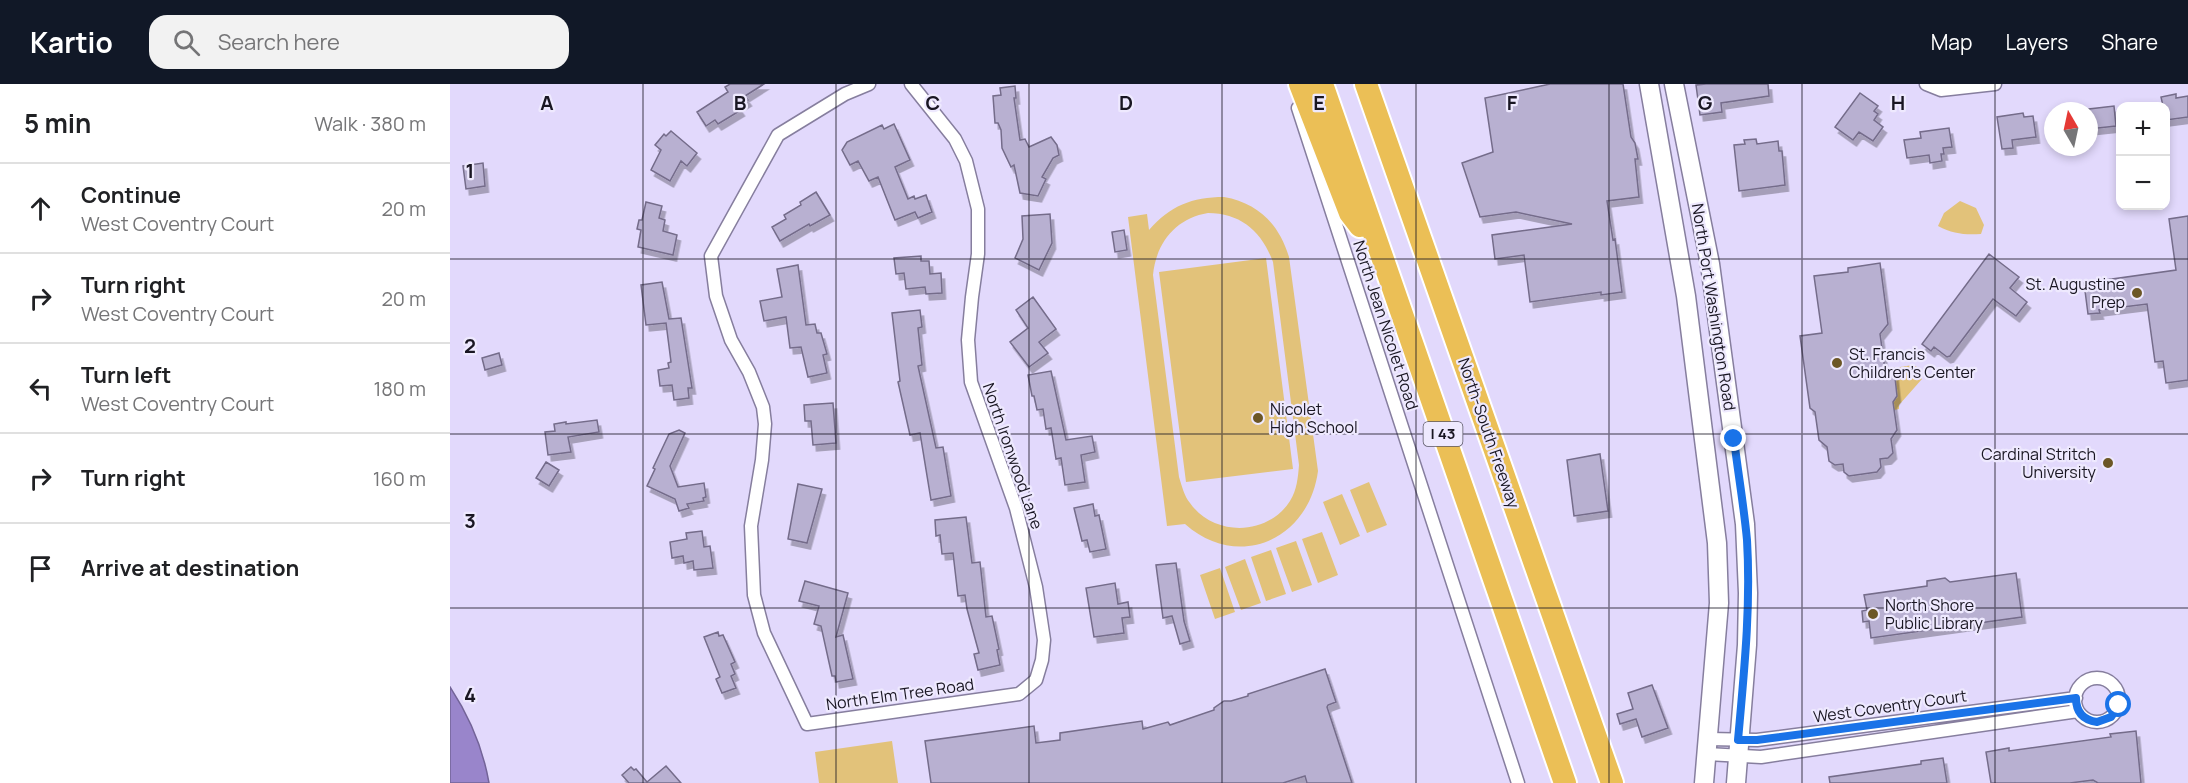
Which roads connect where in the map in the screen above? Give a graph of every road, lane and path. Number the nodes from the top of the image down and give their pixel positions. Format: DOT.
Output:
graph roads {
  1 [pos="869,84"];
  2 [pos="911,84"];
  3 [pos="1289,84"];
  4 [pos="1300,84"];
  5 [pos="1323,84"];
  6 [pos="1366,84"];
  7 [pos="1380,84"];
  8 [pos="1648,84"];
  9 [pos="1674,84"];
  10 [pos="1926,84"];
  11 [pos="1995,84"];
  12 [pos="1400,179"];
  13 [pos="1380,253"];
  14 [pos="1044,640"];
  15 [pos="2076,698"];
  16 [pos="2078,711"];
  17 [pos="1708,747"];
  18 [pos="1738,748"];
  19 [pos="1518,783"];
  20 [pos="1565,783"];
  21 [pos="1612,783"];
  22 [pos="1704,783"];
  23 [pos="1736,783"];
  1 -- 14 [label="street, North Elm Tree Road"];
  2 -- 14 [label="street, North Ironwood Lane"];
  3 -- 19 [label="street, North Jean Nicolet Road"];
  4 -- 13 [label="highway"];
  5 -- 13 [label="highway, I 43"];
  6 -- 12 [label="highway, North-South Freeway / I 43"];
  7 -- 12 [label="highway"];
  8 -- 17 [label="main road, North Port Washington Road"];
  9 -- 18 [label="main road, North Port Washington Road"];
  10 -- 11 [label="street"];
  12 -- 21 [label="highway, North-South Freeway / I 43"];
  13 -- 20 [label="highway, I 43"];
  15 -- 16 [label="street"];
  15 -- 16 [label="street, West Coventry Court"];
  15 -- 18 [label="street, West Coventry Court"];
  16 -- 18 [label="street, West Coventry Court"];
  17 -- 18 [label="street, West Coventry Court"];
  17 -- 22 [label="main road, North Port Washington Road"];
  18 -- 23 [label="main road, North Port Washington Road"];
}
